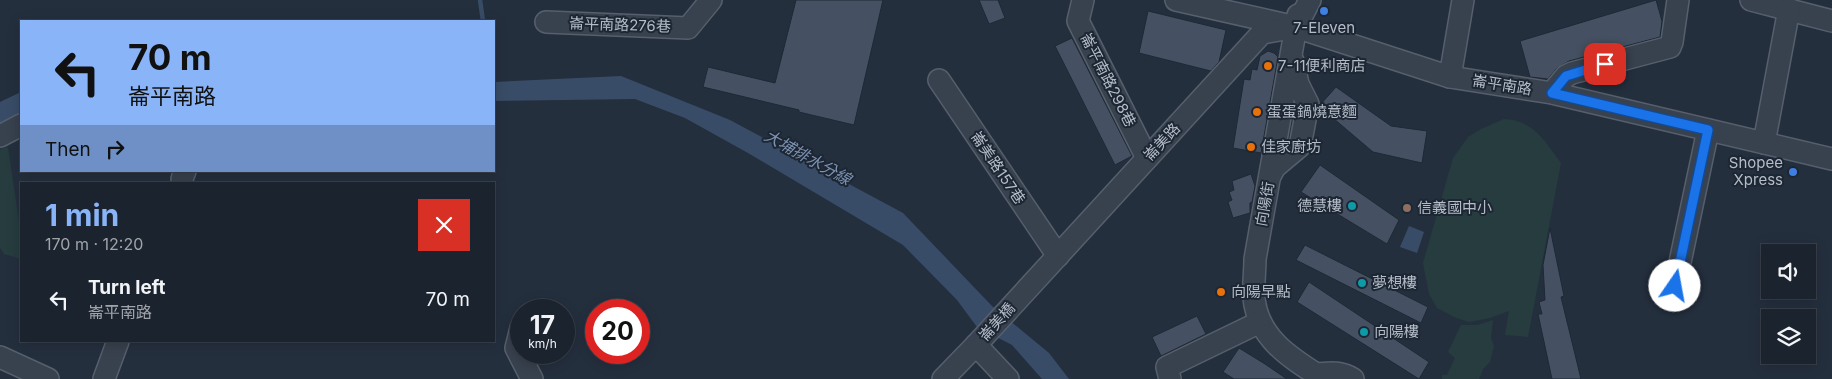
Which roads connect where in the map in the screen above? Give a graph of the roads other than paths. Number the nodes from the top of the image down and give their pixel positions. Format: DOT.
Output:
graph roads {
  1 [pos="711,0"];
  2 [pos="1083,0"];
  3 [pos="1176,0"];
  4 [pos="1301,0"];
  5 [pos="1310,0"];
  6 [pos="1463,0"];
  7 [pos="1678,0"];
  8 [pos="1751,0"];
  9 [pos="1789,9"];
  10 [pos="546,22"];
  11 [pos="1832,22"];
  12 [pos="1296,27"];
  13 [pos="1450,77"];
  14 [pos="939,80"];
  15 [pos="1552,93"];
  16 [pos="20,126"];
  17 [pos="1708,130"];
  18 [pos="0,136"];
  19 [pos="1764,143"];
  20 [pos="1148,158"];
  21 [pos="1832,159"];
  22 [pos="1058,256"];
  23 [pos="1675,286"];
  24 [pos="1018,300"];
  25 [pos="1260,322"];
  26 [pos="118,342"];
  27 [pos="976,345"];
  28 [pos="0,357"];
  29 [pos="524,364"];
  30 [pos="1320,376"];
  31 [pos="48,379"];
  32 [pos="104,379"];
  33 [pos="532,379"];
  34 [pos="943,379"];
  35 [pos="1008,379"];
  36 [pos="1170,379"];
  37 [pos="1353,379"];
  1 -- 10 [label="street, 崙平南路276巷"];
  2 -- 20 [label="street, 崙平南路298巷"];
  3 -- 12 [label="street, 崙平南路"];
  4 -- 12 [label="street, 向陽街"];
  5 -- 12 [label="street"];
  6 -- 13 [label="street"];
  7 -- 15 [label="street"];
  8 -- 9 [label="street"];
  9 -- 11 [label="street"];
  9 -- 19 [label="street"];
  12 -- 13 [label="street, 崙平南路"];
  12 -- 20 [label="street, 崙美路"];
  12 -- 25 [label="street, 向陽街"];
  13 -- 15 [label="street, 崙平南路"];
  14 -- 22 [label="street, 崙美路157巷"];
  15 -- 17 [label="street, 崙平南路"];
  16 -- 18 [label="street"];
  17 -- 19 [label="street, 崙平南路"];
  17 -- 23 [label="street"];
  19 -- 21 [label="street, 崙平南路"];
  20 -- 22 [label="street, 崙美路"];
  22 -- 24 [label="street, 崙美路"];
  24 -- 27 [label="street, 崙美橋"];
  25 -- 30 [label="street, 向陽街"];
  25 -- 36 [label="street"];
  26 -- 32 [label="street"];
  27 -- 34 [label="street"];
  27 -- 35 [label="street"];
  28 -- 31 [label="street"];
  29 -- 33 [label="street"];
  30 -- 37 [label="street"];
}
